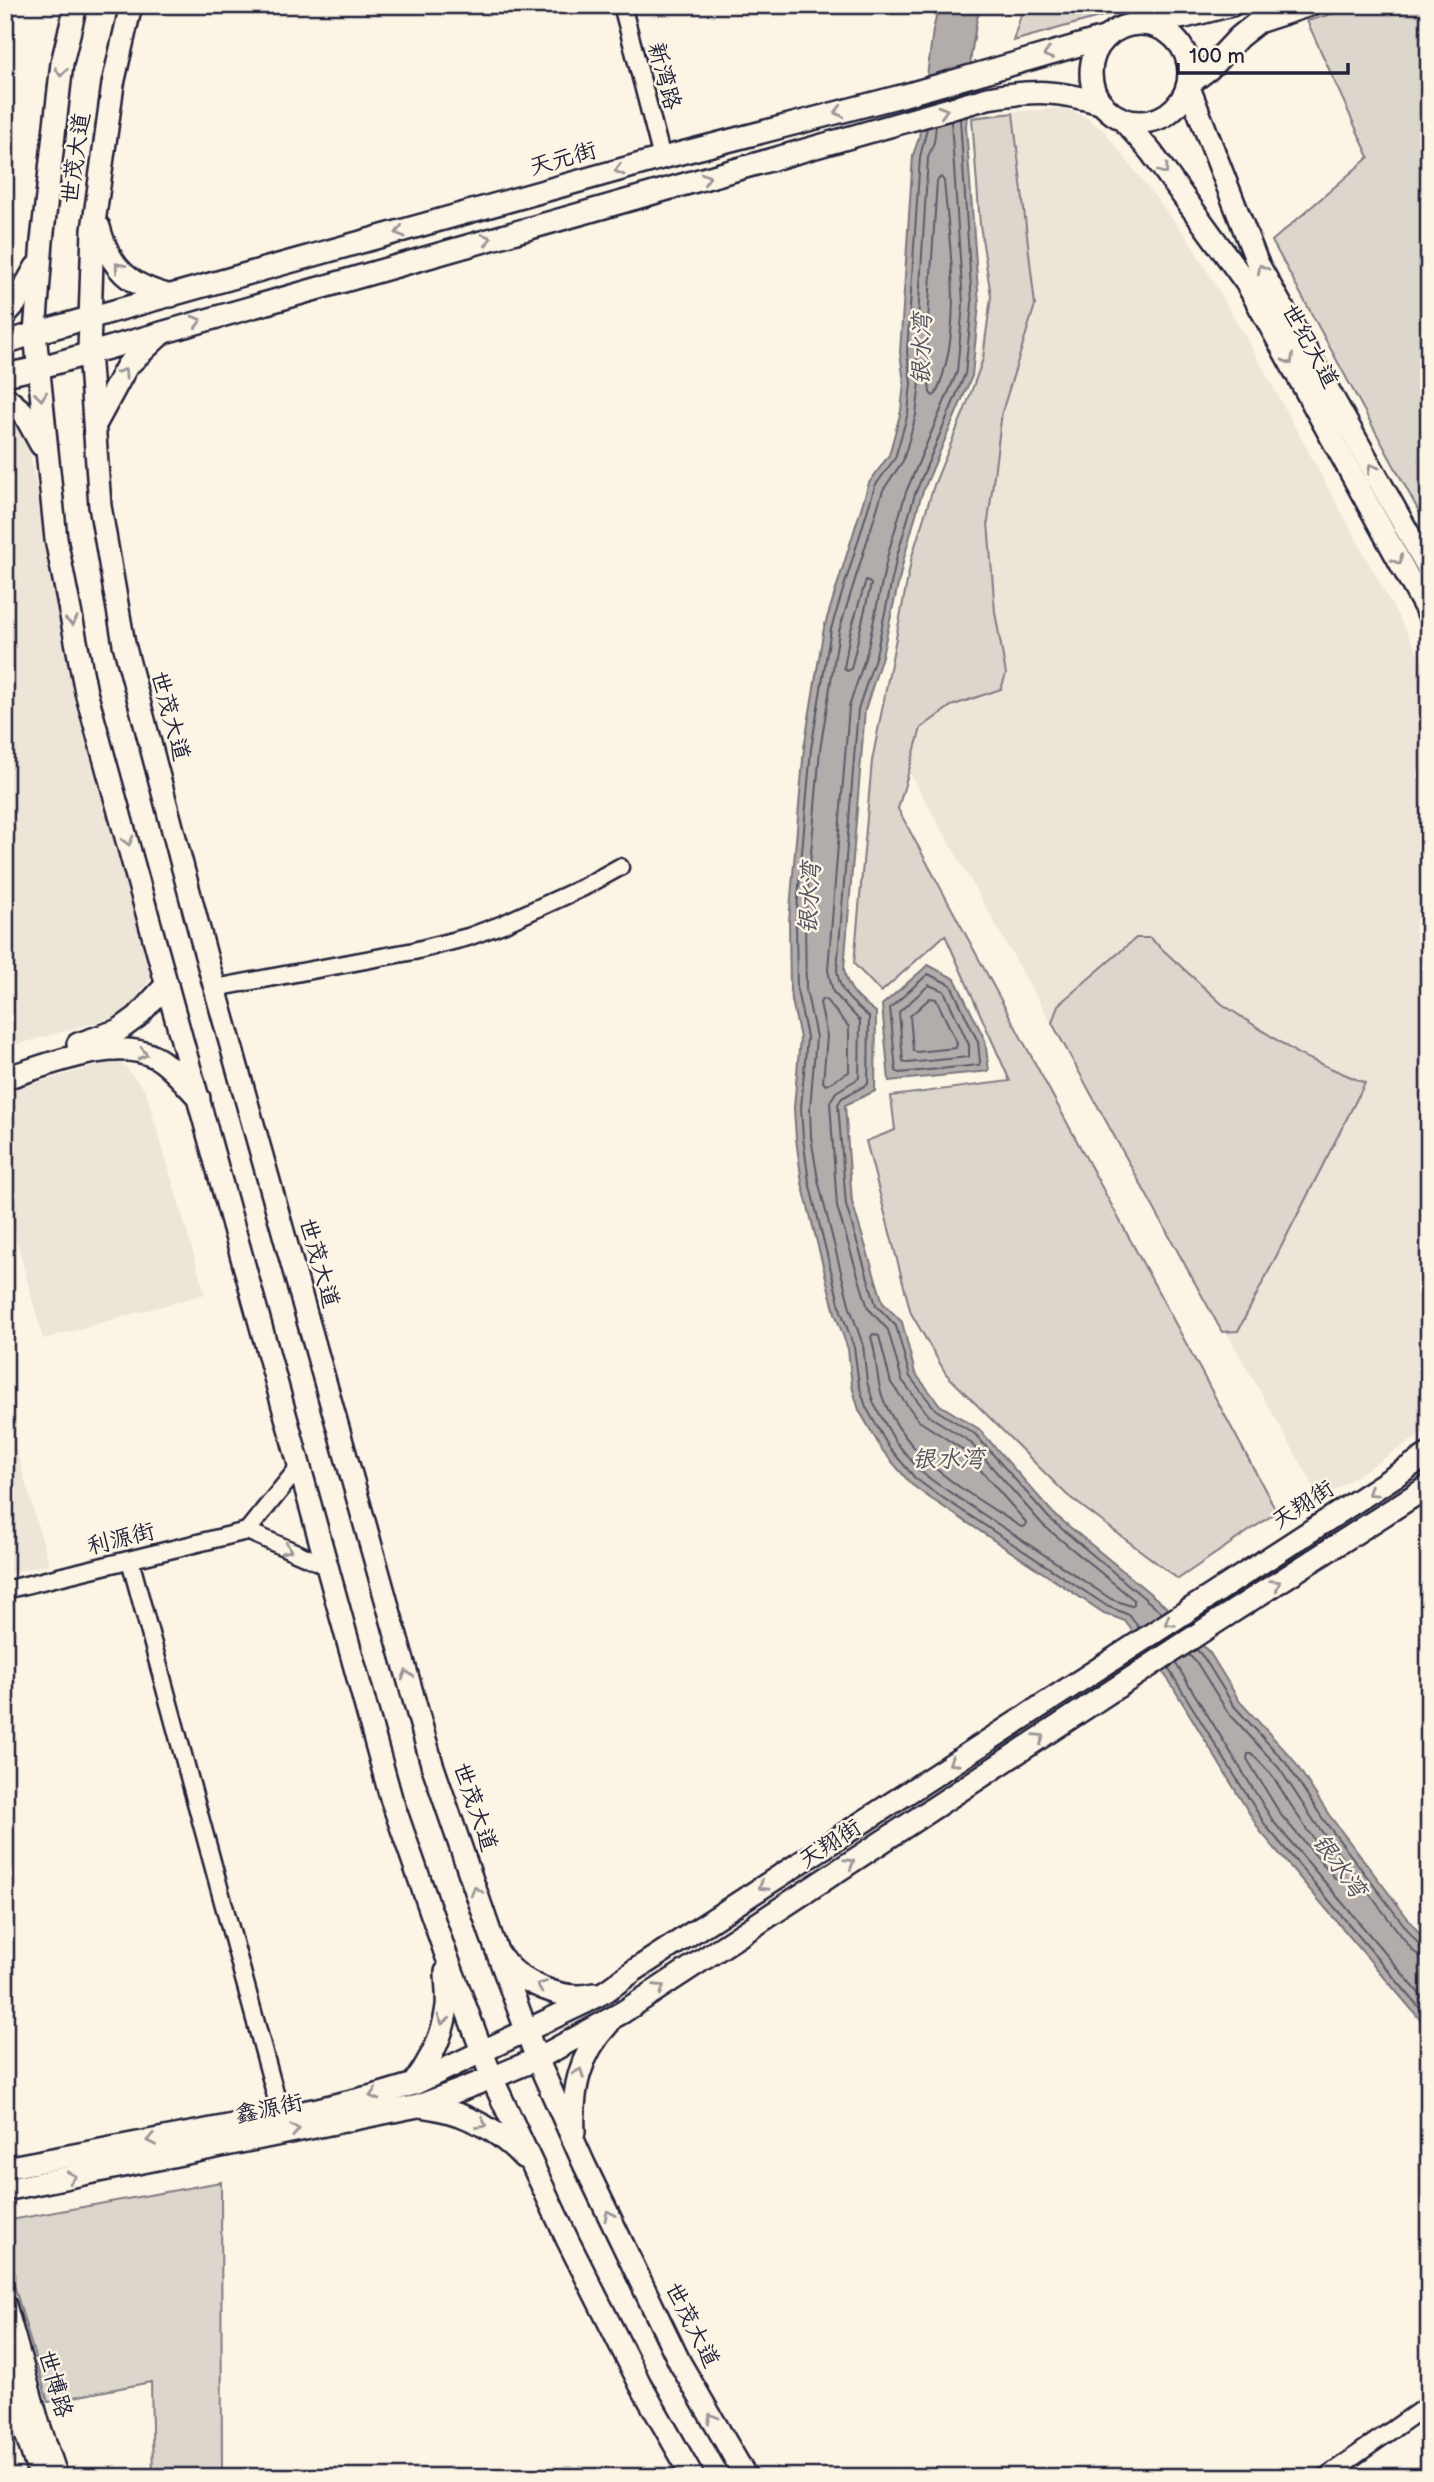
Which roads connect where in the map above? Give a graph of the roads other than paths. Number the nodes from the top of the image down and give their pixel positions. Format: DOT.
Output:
graph roads {
  1 [pos="76,5"];
  2 [pos="131,5"];
  3 [pos="622,5"];
  4 [pos="1233,5"];
  5 [pos="1310,5"];
  6 [pos="1142,24"];
  7 [pos="1107,37"];
  8 [pos="1188,85"];
  9 [pos="1103,104"];
  10 [pos="1121,118"];
  11 [pos="662,158"];
  12 [pos="95,213"];
  13 [pos="41,259"];
  14 [pos="171,296"];
  15 [pos="5,315"];
  16 [pos="91,318"];
  17 [pos="165,330"];
  18 [pos="35,332"];
  19 [pos="5,343"];
  20 [pos="89,351"];
  21 [pos="38,368"];
  22 [pos="5,375"];
  23 [pos="5,397"];
  24 [pos="94,426"];
  25 [pos="48,465"];
  26 [pos="1429,570"];
  27 [pos="1429,615"];
  28 [pos="620,867"];
  29 [pos="167,984"];
  30 [pos="215,988"];
  31 [pos="5,1065"];
  32 [pos="5,1078"];
  33 [pos="200,1099"];
  34 [pos="1429,1454"];
  35 [pos="299,1467"];
  36 [pos="1429,1486"];
  37 [pos="247,1531"];
  38 [pos="130,1560"];
  39 [pos="327,1566"];
  40 [pos="5,1590"];
  41 [pos="491,1935"];
  42 [pos="445,1952"];
  43 [pos="607,1991"];
  44 [pos="623,2012"];
  45 [pos="527,2031"];
  46 [pos="482,2052"];
  47 [pos="537,2059"];
  48 [pos="492,2078"];
  49 [pos="414,2084"];
  50 [pos="418,2106"];
  51 [pos="281,2115"];
  52 [pos="584,2164"];
  53 [pos="5,2168"];
  54 [pos="534,2168"];
  55 [pos="5,2190"];
  56 [pos="5,2305"];
  57 [pos="5,2368"];
  58 [pos="1429,2404"];
  59 [pos="40,2477"];
  60 [pos="57,2477"];
  61 [pos="693,2477"];
  62 [pos="746,2477"];
  63 [pos="1325,2477"];
  1 -- 13 [label="main road, 世茂大道, one-way"];
  2 -- 12 [label="main road, 世茂大道"];
  3 -- 11 [label="street, 新湾路"];
  4 -- 6 [label="main road"];
  5 -- 8 [label="main road"];
  6 -- 7 [label="main road"];
  6 -- 8 [label="main road"];
  7 -- 9 [label="main road"];
  7 -- 11 [label="main road, 天元街, one-way"];
  8 -- 10 [label="main road"];
  26 -- 8 [label="main road, 世纪大道, one-way"];
  9 -- 10 [label="main road"];
  17 -- 9 [label="main road, one-way"];
  10 -- 27 [label="main road, 世纪大道, one-way"];
  11 -- 14 [label="main road, 天元街, one-way"];
  14 -- 12 [label="main road, one-way"];
  12 -- 16 [label="main road, 世茂大道"];
  13 -- 15 [label="main road"];
  13 -- 18 [label="main road, 世茂大道"];
  14 -- 16 [label="main road, 天元街"];
  16 -- 18 [label="main road, 天元街"];
  16 -- 20 [label="main road, 世茂大道"];
  17 -- 20 [label="main road"];
  24 -- 17 [label="main road, one-way"];
  18 -- 19 [label="main road, 天元街"];
  18 -- 21 [label="main road, 世茂大道"];
  20 -- 21 [label="main road"];
  20 -- 24 [label="main road, 世茂大道"];
  21 -- 22 [label="main road"];
  21 -- 25 [label="main road, 世茂大道, one-way"];
  23 -- 25 [label="main road"];
  24 -- 30 [label="main road, 世茂大道"];
  25 -- 29 [label="main road, 世茂大道, one-way"];
  28 -- 30 [label="street"];
  29 -- 31 [label="main road"];
  29 -- 33 [label="main road, 世茂大道"];
  41 -- 30 [label="main road, 世茂大道, one-way"];
  32 -- 33 [label="main road, one-way"];
  33 -- 35 [label="main road, 世茂大道"];
  34 -- 43 [label="main road, 天翔街, one-way"];
  35 -- 37 [label="street"];
  35 -- 39 [label="main road, 世茂大道"];
  44 -- 36 [label="main road, 天翔街, one-way"];
  37 -- 38 [label="street, 利源街"];
  37 -- 39 [label="street, one-way"];
  38 -- 40 [label="street, 利源街"];
  38 -- 51 [label="street"];
  39 -- 42 [label="main road, 世茂大道"];
  43 -- 41 [label="main road, one-way"];
  41 -- 45 [label="main road, 世茂大道"];
  42 -- 46 [label="main road, 世茂大道"];
  42 -- 49 [label="main road, one-way"];
  43 -- 45 [label="main road, 天翔街"];
  44 -- 47 [label="main road, 天翔街"];
  52 -- 44 [label="main road, one-way"];
  45 -- 46 [label="main road, 鑫源街"];
  45 -- 47 [label="main road, 世茂大道"];
  46 -- 48 [label="main road, 世茂大道"];
  46 -- 49 [label="main road, 鑫源街"];
  47 -- 48 [label="main road, 鑫源街"];
  47 -- 52 [label="main road, 世茂大道"];
  48 -- 50 [label="main road, 鑫源街"];
  48 -- 54 [label="main road, 世茂大道"];
  49 -- 51 [label="main road, 鑫源街, one-way"];
  50 -- 54 [label="main road, one-way"];
  55 -- 50 [label="main road, 鑫源街, one-way"];
  51 -- 53 [label="main road, 鑫源街, one-way"];
  62 -- 52 [label="main road, 世茂大道, one-way"];
  54 -- 61 [label="main road, 世茂大道"];
  56 -- 60 [label="main road, 世博路"];
  57 -- 59 [label="main road, 世博路"];
  58 -- 63 [label="street"];
}
